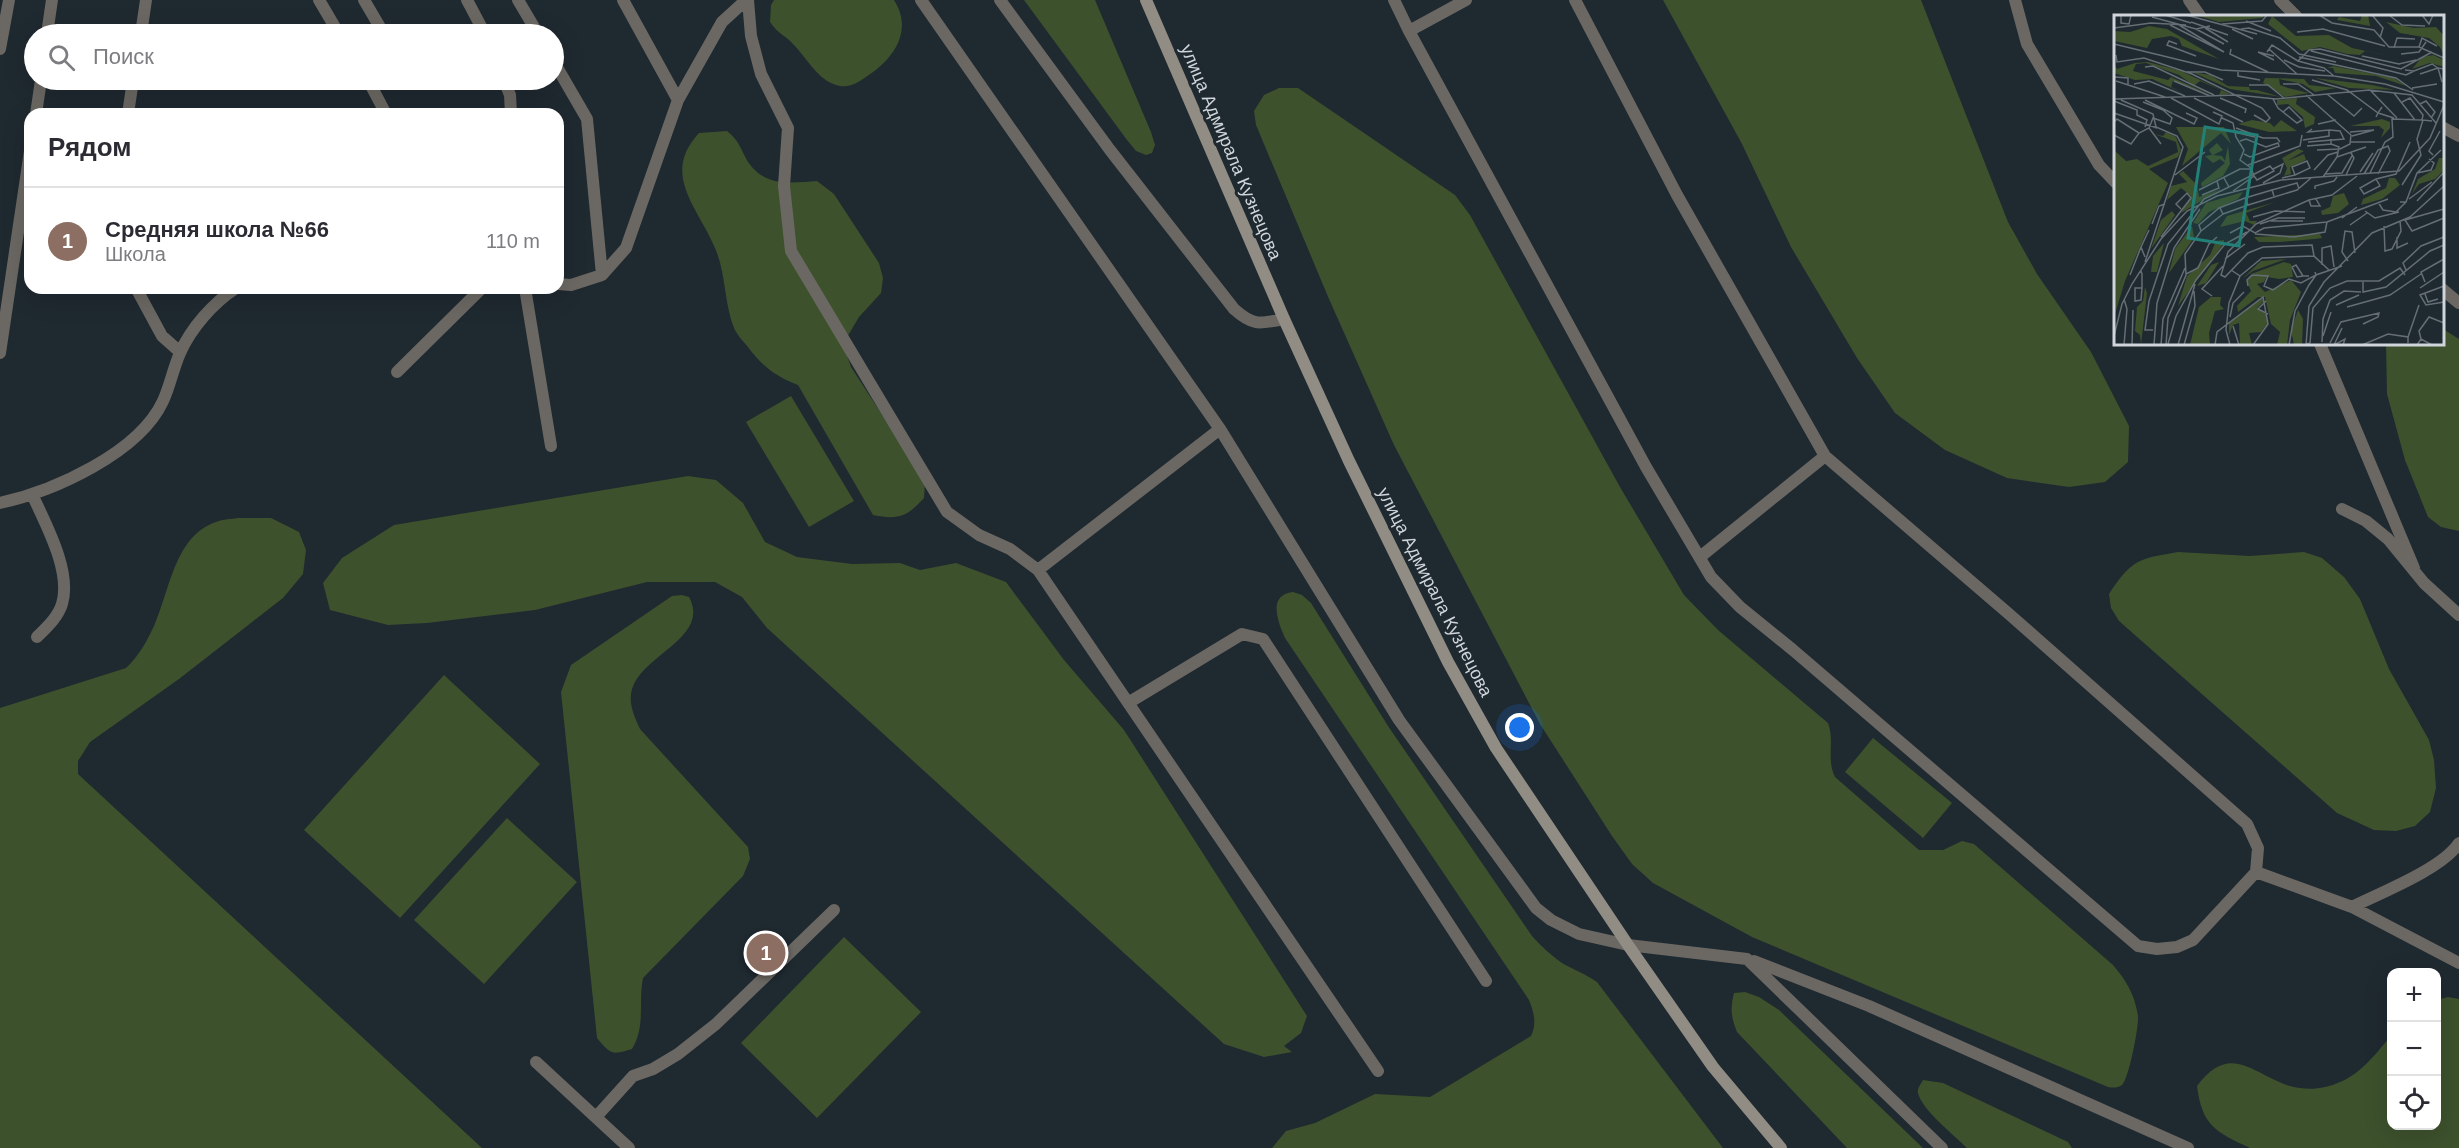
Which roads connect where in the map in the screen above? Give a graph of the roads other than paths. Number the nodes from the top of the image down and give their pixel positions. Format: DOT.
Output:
graph roads {
  1 [pos="9,0"];
  2 [pos="52,0"];
  3 [pos="146,0"];
  4 [pos="319,0"];
  5 [pos="364,0"];
  6 [pos="467,0"];
  7 [pos="518,0"];
  8 [pos="623,0"];
  9 [pos="747,0"];
  10 [pos="921,0"];
  11 [pos="1000,0"];
  12 [pos="1146,0"];
  13 [pos="1394,0"];
  14 [pos="1466,0"];
  15 [pos="1575,0"];
  16 [pos="2014,0"];
  17 [pos="2189,0"];
  18 [pos="2280,0"];
  19 [pos="2199,15"];
  20 [pos="2295,15"];
  21 [pos="48,24"];
  22 [pos="142,24"];
  23 [pos="333,24"];
  24 [pos="378,24"];
  25 [pos="480,24"];
  26 [pos="532,24"];
  27 [pos="1409,31"];
  28 [pos="0,49"];
  29 [pos="564,79"];
  30 [pos="40,90"];
  31 [pos="132,90"];
  32 [pos="373,90"];
  33 [pos="508,90"];
  34 [pos="678,100"];
  35 [pos="37,108"];
  36 [pos="129,108"];
  37 [pos="383,108"];
  38 [pos="511,108"];
  39 [pos="2444,128"];
  40 [pos="2459,136"];
  41 [pos="2114,182"];
  42 [pos="24,191"];
  43 [pos="602,275"];
  44 [pos="564,284"];
  45 [pos="2444,291"];
  46 [pos="139,294"];
  47 [pos="229,294"];
  48 [pos="476,294"];
  49 [pos="526,294"];
  50 [pos="2459,303"];
  51 [pos="1284,319"];
  52 [pos="2320,345"];
  53 [pos="180,352"];
  54 [pos="0,353"];
  55 [pos="397,372"];
  56 [pos="1220,429"];
  57 [pos="551,446"];
  58 [pos="1825,456"];
  59 [pos="32,494"];
  60 [pos="1,499"];
  61 [pos="2342,508"];
  62 [pos="1700,557"];
  63 [pos="2414,568"];
  64 [pos="1038,570"];
  65 [pos="2459,615"];
  66 [pos="37,637"];
  67 [pos="1128,703"];
  68 [pos="2459,843"];
  69 [pos="2256,872"];
  70 [pos="2352,907"];
  71 [pos="834,910"];
  72 [pos="1628,945"];
  73 [pos="1747,959"];
  74 [pos="2459,963"];
  75 [pos="1486,981"];
  76 [pos="536,1062"];
  77 [pos="1378,1071"];
  78 [pos="596,1117"];
  79 [pos="629,1148"];
  80 [pos="1781,1148"];
  81 [pos="1942,1148"];
  82 [pos="2188,1148"];
  1 -- 28 [label="street"];
  2 -- 21 [label="street"];
  3 -- 22 [label="street"];
  4 -- 23 [label="street"];
  5 -- 24 [label="street"];
  6 -- 25 [label="street"];
  7 -- 26 [label="street"];
  8 -- 34 [label="street"];
  9 -- 34 [label="street"];
  9 -- 64 [label="street"];
  10 -- 56 [label="street"];
  11 -- 51 [label="street"];
  12 -- 51 [label="main road, улица Адмирала Кузнецова"];
  13 -- 27 [label="street"];
  14 -- 27 [label="street"];
  15 -- 58 [label="street"];
  16 -- 41 [label="street"];
  17 -- 19 [label="street"];
  18 -- 20 [label="street"];
  27 -- 62 [label="street"];
  29 -- 43 [label="street"];
  30 -- 35 [label="street"];
  31 -- 36 [label="street"];
  32 -- 37 [label="street"];
  33 -- 38 [label="street"];
  34 -- 43 [label="street"];
  39 -- 40 [label="street"];
  42 -- 54 [label="street"];
  43 -- 44 [label="street"];
  45 -- 50 [label="street"];
  46 -- 53 [label="street"];
  47 -- 53 [label="street"];
  48 -- 55 [label="street"];
  49 -- 57 [label="street"];
  51 -- 72 [label="main road, улица Адмирала Кузнецова"];
  52 -- 63 [label="street"];
  53 -- 59 [label="street"];
  56 -- 64 [label="street"];
  56 -- 72 [label="street"];
  58 -- 62 [label="street"];
  58 -- 69 [label="street"];
  59 -- 60 [label="street"];
  59 -- 66 [label="street"];
  61 -- 63 [label="street"];
  62 -- 69 [label="street"];
  63 -- 65 [label="street"];
  64 -- 67 [label="street"];
  67 -- 75 [label="street"];
  67 -- 77 [label="street"];
  68 -- 70 [label="street"];
  69 -- 70 [label="street"];
  70 -- 74 [label="street"];
  71 -- 78 [label="street"];
  72 -- 73 [label="street"];
  72 -- 80 [label="main road, улица Адмирала Кузнецова"];
  73 -- 81 [label="street"];
  73 -- 82 [label="street"];
  76 -- 78 [label="street"];
  78 -- 79 [label="street"];
}
